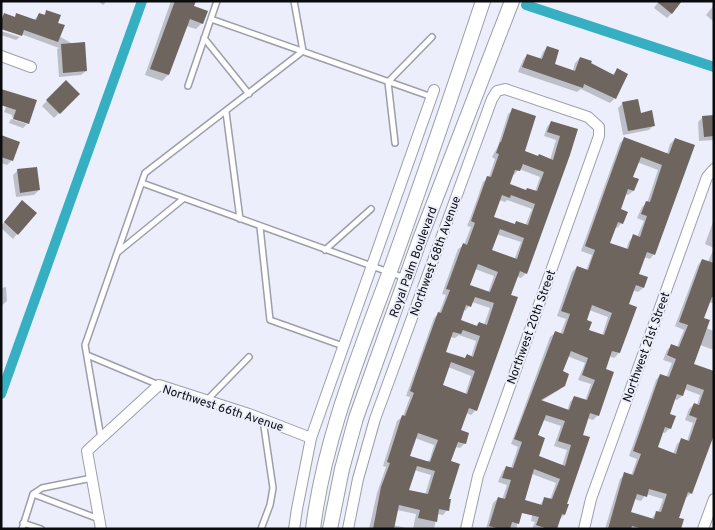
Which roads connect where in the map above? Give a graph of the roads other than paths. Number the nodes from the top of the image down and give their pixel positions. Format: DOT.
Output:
graph roads {
  1 [pos="217,1"];
  2 [pos="294,1"];
  3 [pos="483,1"];
  4 [pos="512,1"];
  5 [pos="211,19"];
  6 [pos="432,37"];
  7 [pos="204,38"];
  8 [pos="303,51"];
  9 [pos="1,56"];
  10 [pos="31,67"];
  11 [pos="388,82"];
  12 [pos="188,86"];
  13 [pos="249,94"];
  14 [pos="433,94"];
  15 [pos="226,112"];
  16 [pos="598,126"];
  17 [pos="395,144"];
  18 [pos="714,169"];
  19 [pos="142,183"];
  20 [pos="183,199"];
  21 [pos="371,209"];
  22 [pos="240,219"];
  23 [pos="260,227"];
  24 [pos="325,250"];
  25 [pos="117,253"];
  26 [pos="372,267"];
  27 [pos="390,273"];
  28 [pos="406,278"];
  29 [pos="344,346"];
  30 [pos="87,355"];
  31 [pos="249,357"];
  32 [pos="159,385"];
  33 [pos="207,401"];
  34 [pos="263,420"];
  35 [pos="102,438"];
  36 [pos="311,438"];
  37 [pos="92,478"];
  38 [pos="33,494"];
  39 [pos="714,499"];
  40 [pos="100,524"];
  41 [pos="23,526"];
  42 [pos="41,529"];
  43 [pos="260,529"];
  44 [pos="294,529"];
  45 [pos="313,529"];
  46 [pos="330,529"];
  47 [pos="348,529"];
  48 [pos="466,529"];
  49 [pos="584,529"];
  50 [pos="703,529"];
  1 -- 5 [label="lane"];
  2 -- 8 [label="lane"];
  3 -- 27 [label="main road, Royal Palm Boulevard"];
  4 -- 28 [label="main road, Royal Palm Boulevard"];
  5 -- 7 [label="lane"];
  5 -- 8 [label="lane"];
  6 -- 11 [label="lane"];
  7 -- 12 [label="lane"];
  7 -- 13 [label="lane"];
  8 -- 11 [label="lane"];
  8 -- 13 [label="lane"];
  9 -- 10 [label="street"];
  11 -- 14 [label="lane"];
  11 -- 17 [label="lane"];
  13 -- 15 [label="lane"];
  14 -- 26 [label="street"];
  15 -- 19 [label="lane"];
  15 -- 22 [label="lane"];
  16 -- 47 [label="street, Northwest 68th Avenue"];
  16 -- 48 [label="street, Northwest 20th Street"];
  18 -- 49 [label="street, Northwest 21st Street"];
  19 -- 20 [label="lane"];
  19 -- 25 [label="lane"];
  20 -- 22 [label="lane"];
  20 -- 25 [label="lane"];
  21 -- 24 [label="lane"];
  22 -- 23 [label="lane"];
  23 -- 24 [label="lane"];
  23 -- 29 [label="lane"];
  24 -- 26 [label="lane"];
  25 -- 30 [label="lane"];
  26 -- 27 [label="lane"];
  26 -- 29 [label="street"];
  27 -- 28 [label="lane"];
  27 -- 45 [label="main road, Royal Palm Boulevard"];
  28 -- 46 [label="main road, Royal Palm Boulevard"];
  29 -- 36 [label="street"];
  30 -- 32 [label="lane"];
  30 -- 35 [label="lane"];
  31 -- 33 [label="lane"];
  32 -- 33 [label="street, Northwest 66th Avenue"];
  32 -- 35 [label="street, Northwest 66th Avenue"];
  33 -- 34 [label="street, Northwest 66th Avenue"];
  34 -- 36 [label="street, Northwest 66th Avenue"];
  34 -- 43 [label="lane"];
  35 -- 37 [label="street, Northwest 66th Avenue"];
  36 -- 44 [label="street"];
  37 -- 38 [label="lane"];
  37 -- 40 [label="street, Northwest 66th Avenue"];
  38 -- 40 [label="lane"];
  38 -- 41 [label="lane"];
  39 -- 50 [label="street"];
  41 -- 42 [label="lane"];
}
